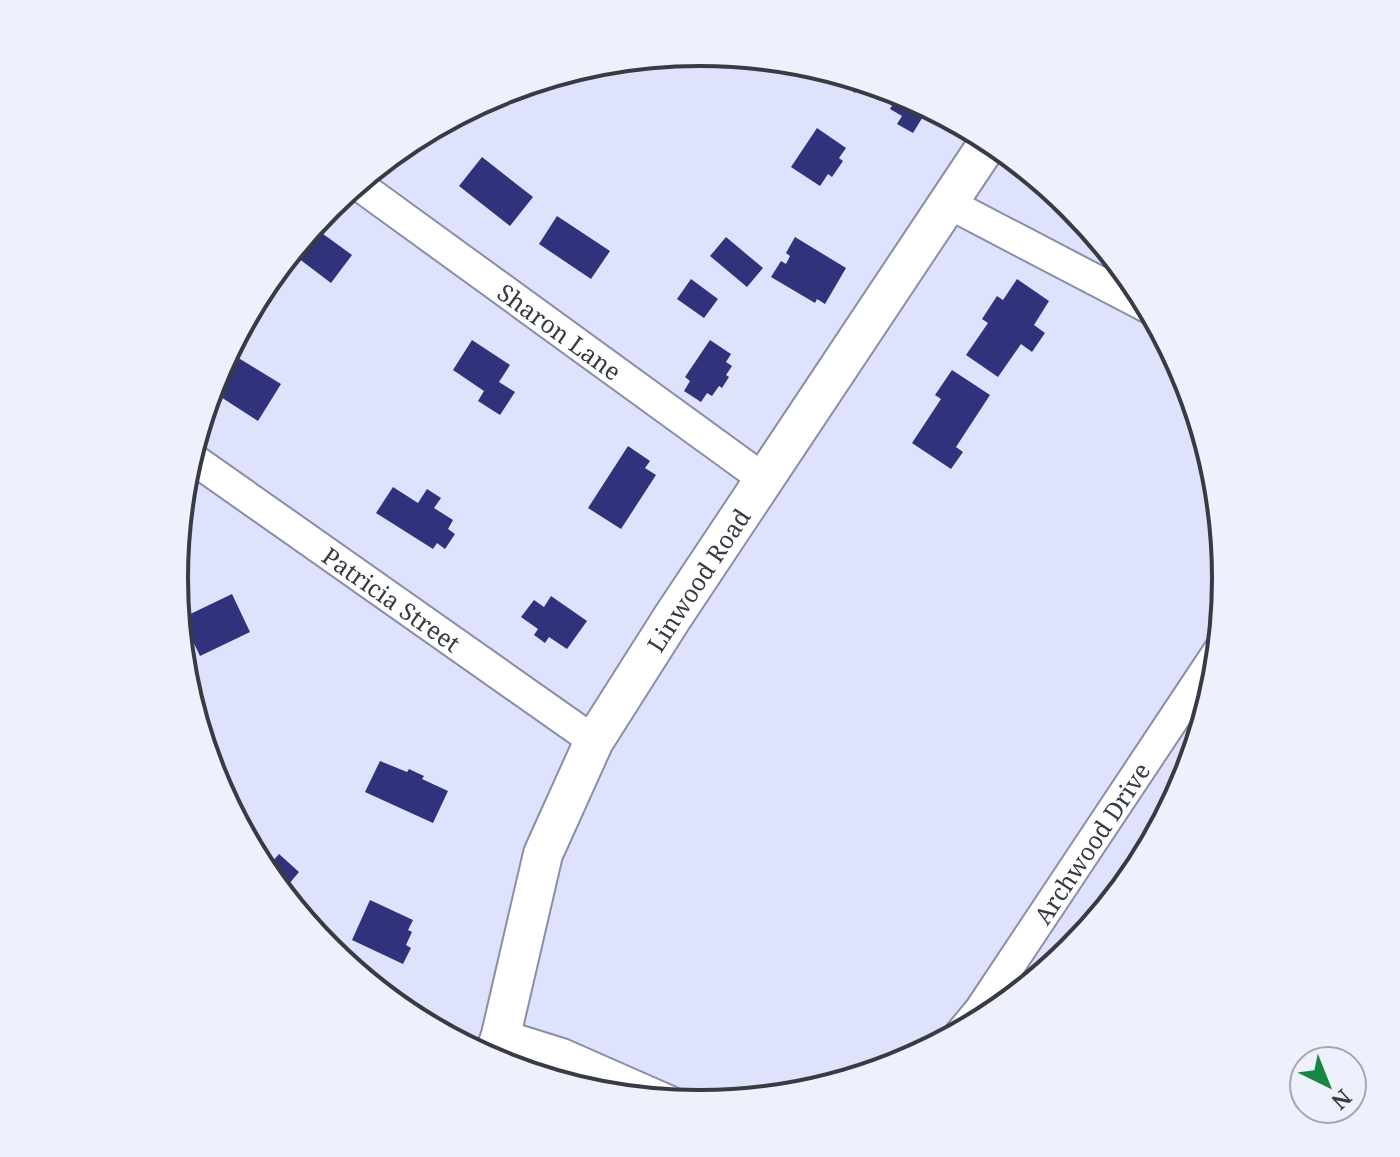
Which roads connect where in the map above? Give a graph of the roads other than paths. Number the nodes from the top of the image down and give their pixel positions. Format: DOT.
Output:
graph roads {
  1 [pos="983,151"];
  2 [pos="366,190"];
  3 [pos="948,203"];
  4 [pos="1128,297"];
  5 [pos="201,464"];
  6 [pos="765,480"];
  7 [pos="1204,674"];
  8 [pos="594,741"];
  9 [pos="982,1007"];
  10 [pos="497,1049"];
  11 [pos="638,1087"];
  1 -- 3 [label="main road, Linwood Road"];
  2 -- 6 [label="street, Sharon Lane"];
  3 -- 4 [label="street"];
  3 -- 6 [label="main road, Linwood Road"];
  5 -- 8 [label="street, Patricia Street"];
  6 -- 8 [label="main road, Linwood Road"];
  7 -- 9 [label="street, Archwood Drive"];
  8 -- 10 [label="main road, Linwood Road"];
  10 -- 11 [label="street"];
}
